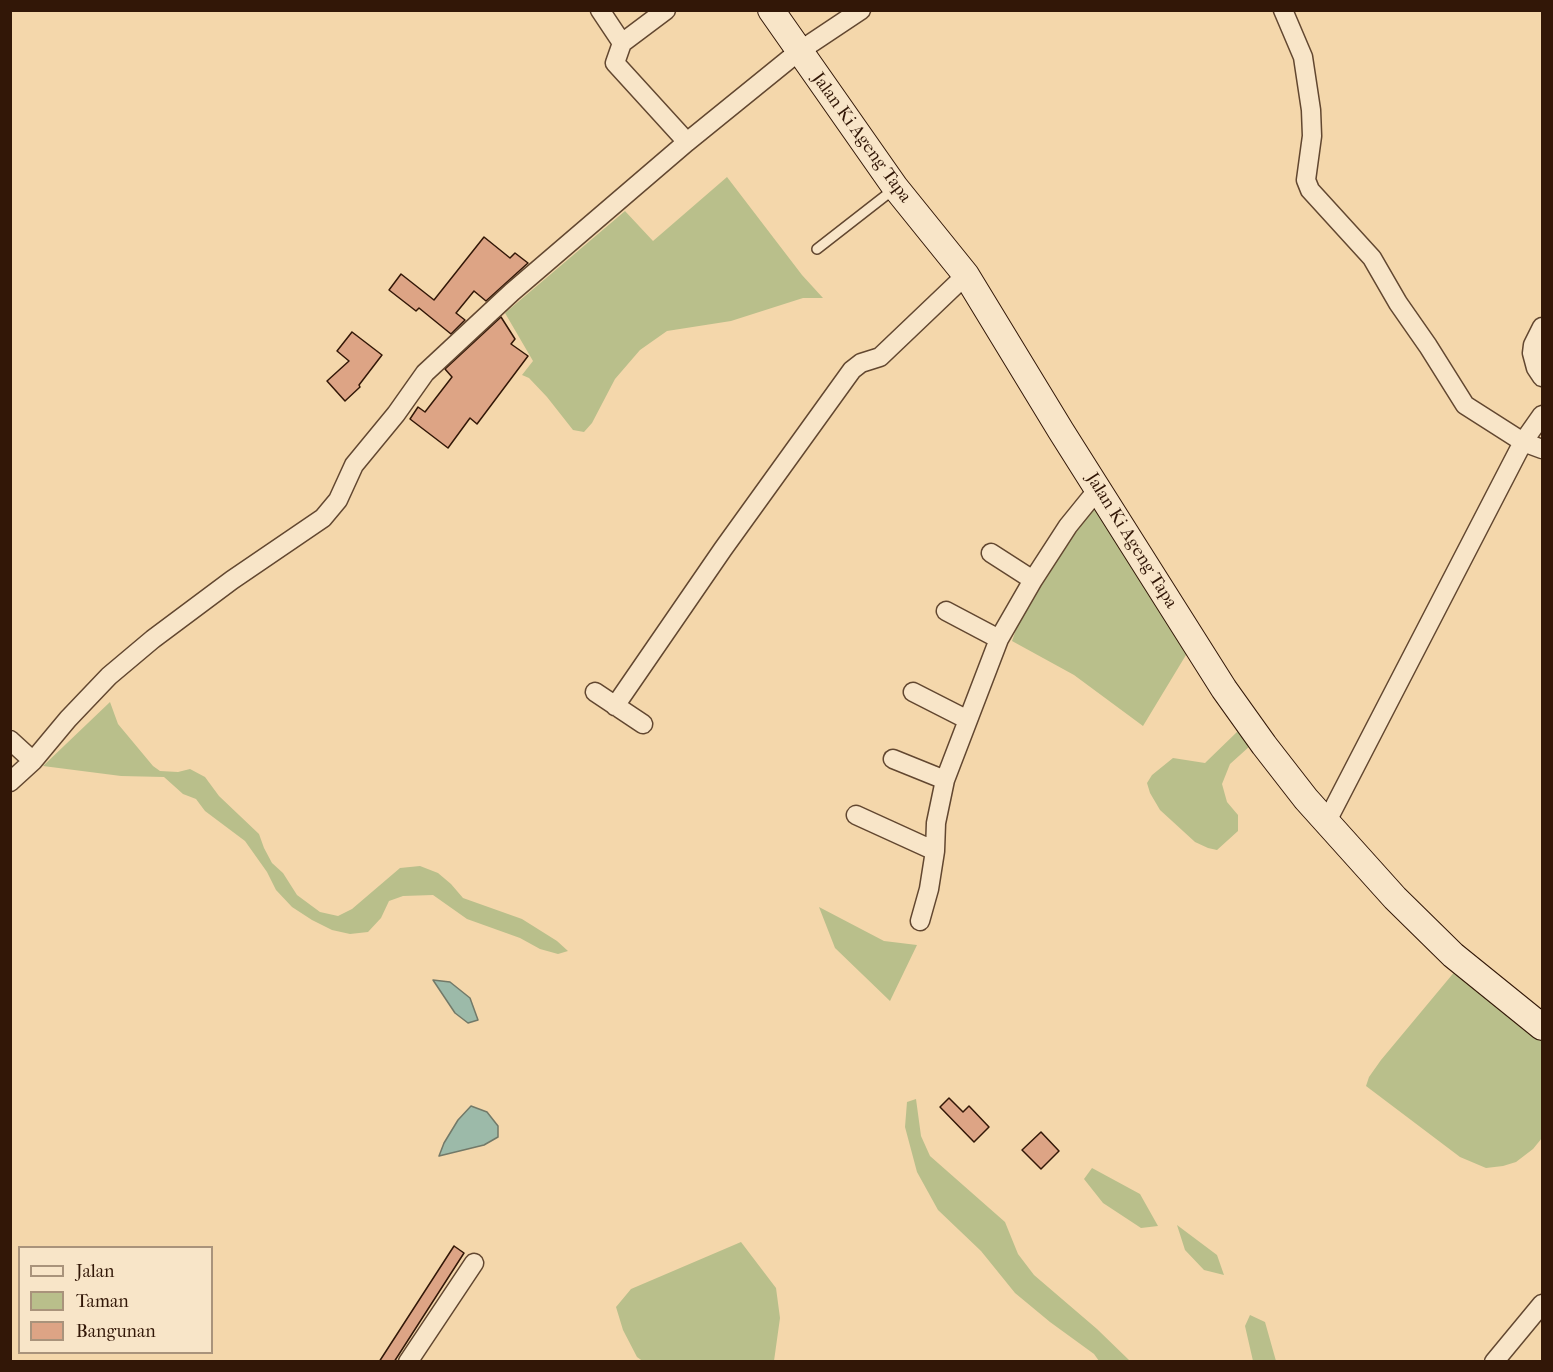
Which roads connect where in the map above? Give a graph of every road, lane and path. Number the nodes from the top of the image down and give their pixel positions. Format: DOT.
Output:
graph roads {
  1 [pos="600,10"];
  2 [pos="666,10"];
  3 [pos="771,10"];
  4 [pos="861,10"];
  5 [pos="1283,10"];
  6 [pos="622,43"];
  7 [pos="798,52"];
  8 [pos="687,142"];
  9 [pos="896,187"];
  10 [pos="817,249"];
  11 [pos="966,275"];
  12 [pos="1542,327"];
  13 [pos="1542,377"];
  14 [pos="1542,415"];
  15 [pos="1523,442"];
  16 [pos="1542,449"];
  17 [pos="1098,489"];
  18 [pos="991,553"];
  19 [pos="1033,580"];
  20 [pos="946,611"];
  21 [pos="999,639"];
  22 [pos="595,692"];
  23 [pos="913,692"];
  24 [pos="615,706"];
  25 [pos="968,720"];
  26 [pos="643,724"];
  27 [pos="10,740"];
  28 [pos="893,759"];
  29 [pos="33,761"];
  30 [pos="945,780"];
  31 [pos="10,782"];
  32 [pos="856,815"];
  33 [pos="1327,821"];
  34 [pos="935,851"];
  35 [pos="920,921"];
  36 [pos="1542,1027"];
  37 [pos="474,1263"];
  38 [pos="1542,1305"];
  39 [pos="408,1362"];
  40 [pos="1494,1362"];
  1 -- 6 [label="street"];
  2 -- 6 [label="street"];
  3 -- 7 [label="street, Jalan Ki Ageng Tapa"];
  4 -- 7 [label="street"];
  5 -- 15 [label="street"];
  6 -- 8 [label="street"];
  7 -- 8 [label="street"];
  7 -- 9 [label="street, Jalan Ki Ageng Tapa"];
  8 -- 29 [label="street"];
  9 -- 10 [label="lane"];
  9 -- 11 [label="street, Jalan Ki Ageng Tapa"];
  11 -- 17 [label="street, Jalan Ki Ageng Tapa"];
  11 -- 24 [label="street"];
  12 -- 13 [label="street"];
  14 -- 15 [label="street"];
  15 -- 16 [label="street"];
  15 -- 33 [label="street"];
  17 -- 19 [label="street"];
  17 -- 33 [label="street, Jalan Ki Ageng Tapa"];
  18 -- 19 [label="street"];
  19 -- 21 [label="street"];
  20 -- 21 [label="street"];
  21 -- 25 [label="street"];
  22 -- 24 [label="street"];
  23 -- 25 [label="street"];
  24 -- 26 [label="street"];
  25 -- 30 [label="street"];
  27 -- 29 [label="street"];
  28 -- 30 [label="street"];
  29 -- 31 [label="street"];
  30 -- 34 [label="street"];
  32 -- 34 [label="street"];
  33 -- 36 [label="street, Jalan Ki Ageng Tapa"];
  34 -- 35 [label="street"];
  37 -- 39 [label="street"];
  38 -- 40 [label="street"];
}
